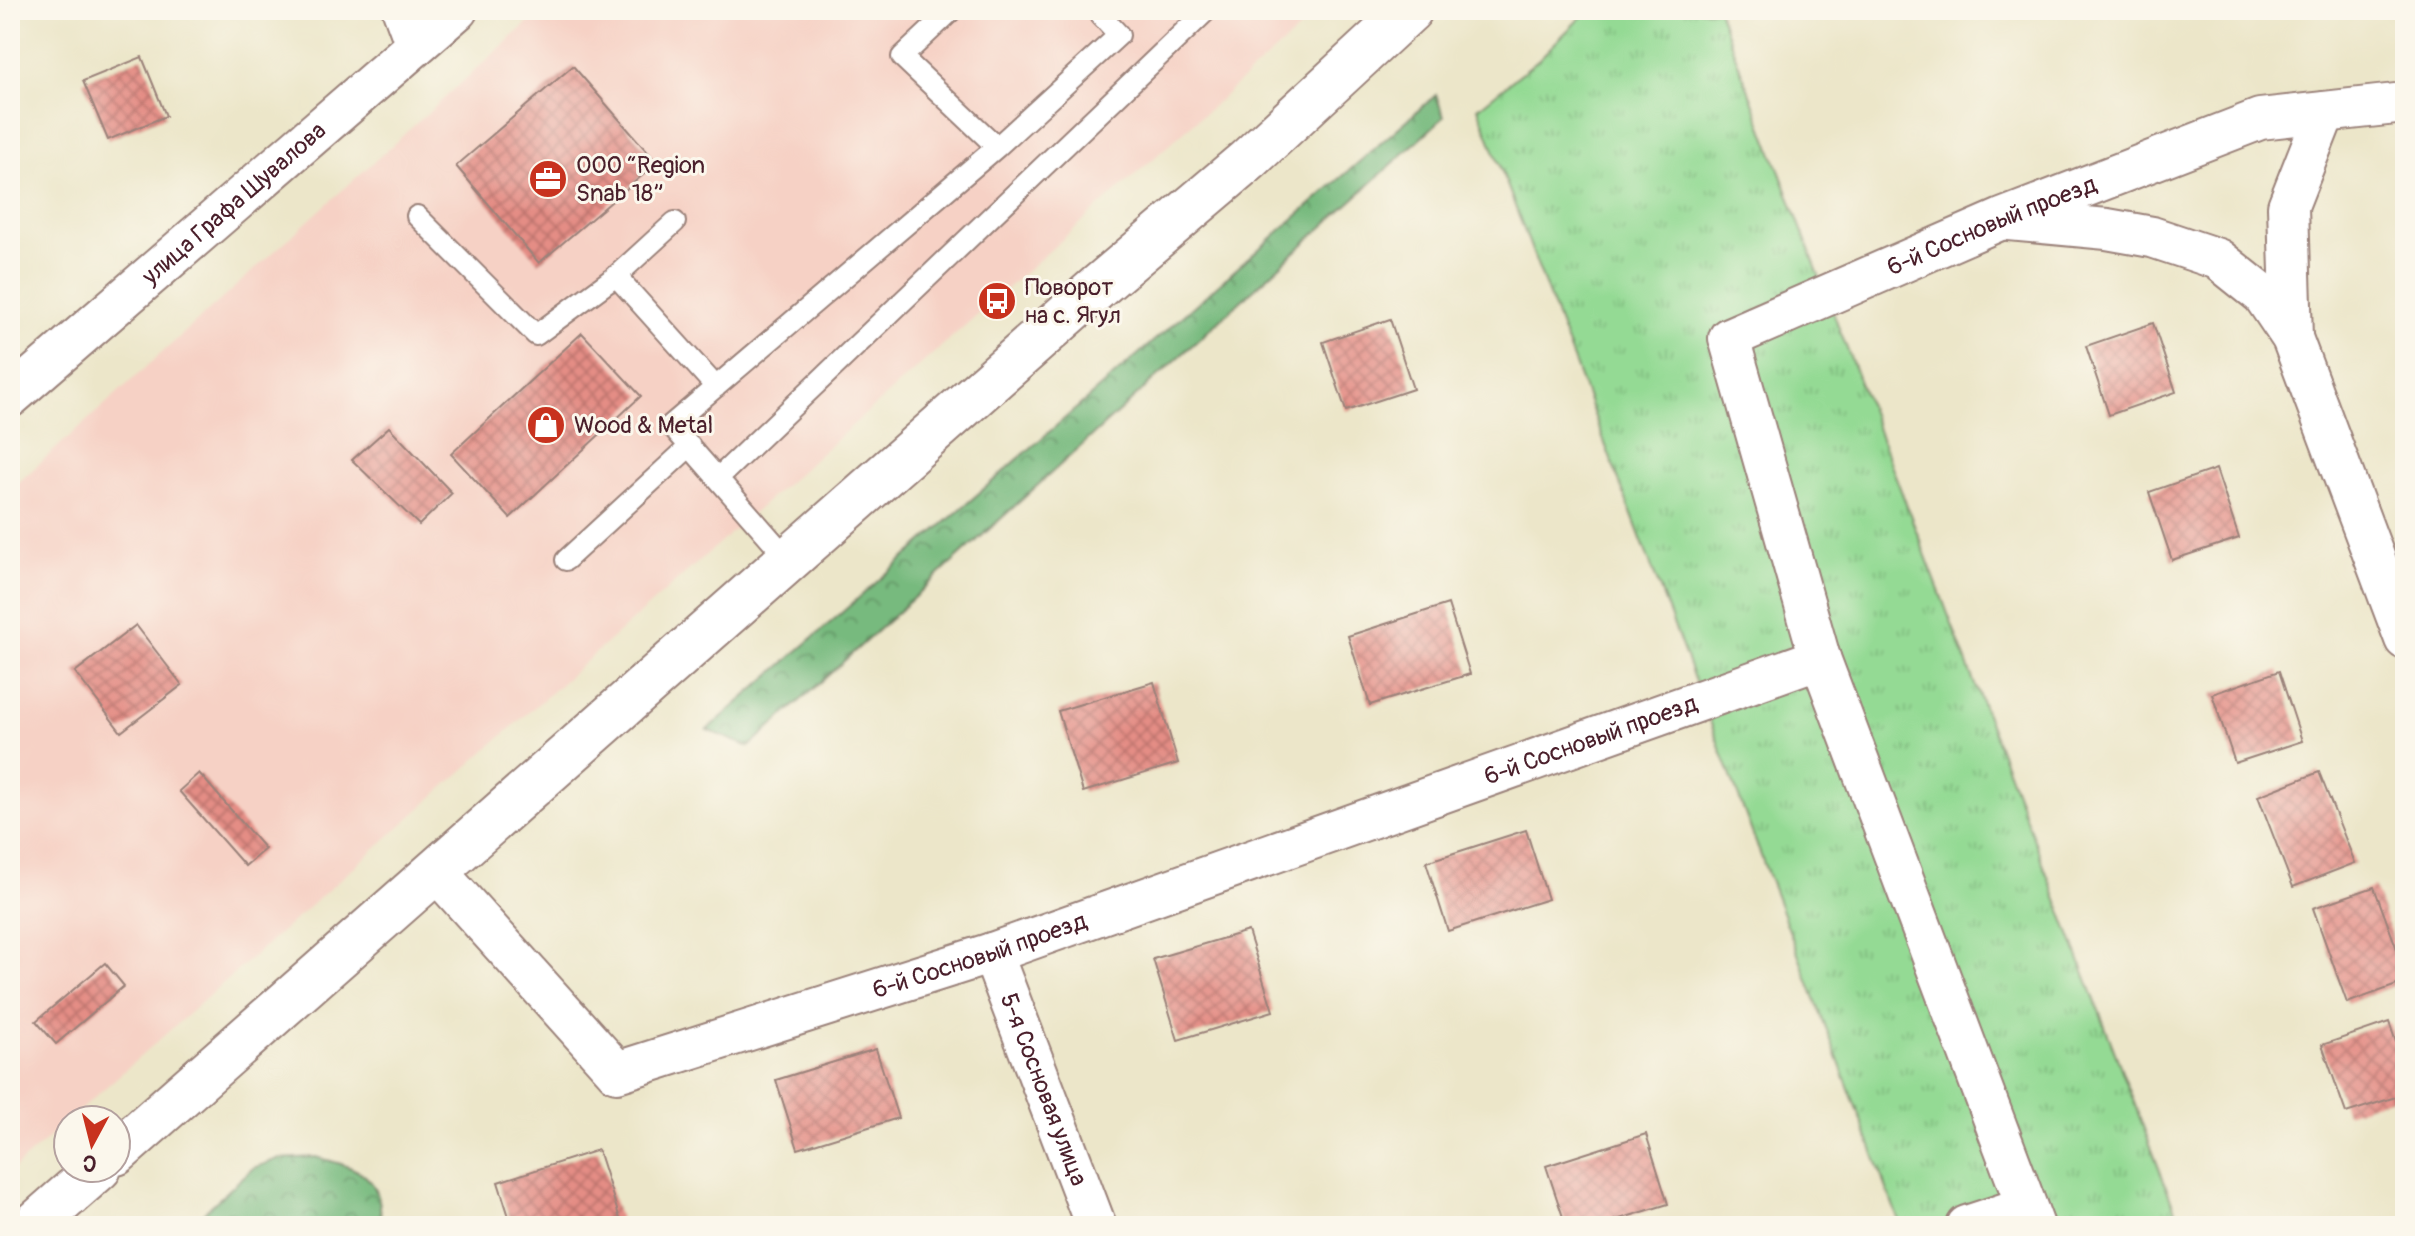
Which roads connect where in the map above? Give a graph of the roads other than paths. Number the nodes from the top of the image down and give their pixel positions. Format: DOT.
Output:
graph roads {
  1 [pos="457,10"];
  2 [pos="952,10"];
  3 [pos="1096,10"];
  4 [pos="1410,10"];
  5 [pos="1203,11"];
  6 [pos="410,28"];
  7 [pos="2405,103"];
  8 [pos="2325,112"];
  9 [pos="997,147"];
  10 [pos="417,216"];
  11 [pos="2002,219"];
  12 [pos="675,222"];
  13 [pos="616,276"];
  14 [pos="2292,338"];
  15 [pos="716,387"];
  16 [pos="10,397"];
  17 [pos="690,446"];
  18 [pos="718,478"];
  19 [pos="788,559"];
  20 [pos="566,560"];
  21 [pos="2405,639"];
  22 [pos="1820,658"];
  23 [pos="437,872"];
  24 [pos="992,953"];
  25 [pos="132,1139"];
  26 [pos="81,1184"];
  27 [pos="2029,1216"];
  28 [pos="33,1226"];
  29 [pos="1096,1226"];
  30 [pos="1967,1226"];
  1 -- 6 [label="street, улица Графа Шувалова"];
  2 -- 9 [label="lane"];
  3 -- 9 [label="lane"];
  4 -- 19 [label="street"];
  5 -- 18 [label="lane"];
  6 -- 16 [label="street, улица Графа Шувалова"];
  7 -- 8 [label="street, 6-й Сосновый проезд"];
  8 -- 11 [label="street, 6-й Сосновый проезд"];
  8 -- 14 [label="street"];
  9 -- 15 [label="lane"];
  10 -- 13 [label="lane"];
  11 -- 14 [label="street"];
  11 -- 22 [label="street, 6-й Сосновый проезд"];
  12 -- 13 [label="lane"];
  13 -- 15 [label="lane"];
  14 -- 21 [label="street"];
  15 -- 17 [label="lane"];
  17 -- 18 [label="lane"];
  17 -- 20 [label="lane"];
  18 -- 19 [label="lane"];
  19 -- 23 [label="street"];
  22 -- 24 [label="street, 6-й Сосновый проезд"];
  22 -- 27 [label="street"];
  23 -- 24 [label="street, 6-й Сосновый проезд"];
  23 -- 25 [label="street"];
  24 -- 29 [label="street, 5-я Сосновая улица"];
  26 -- 28 [label="street"];
  27 -- 30 [label="street"];
}
